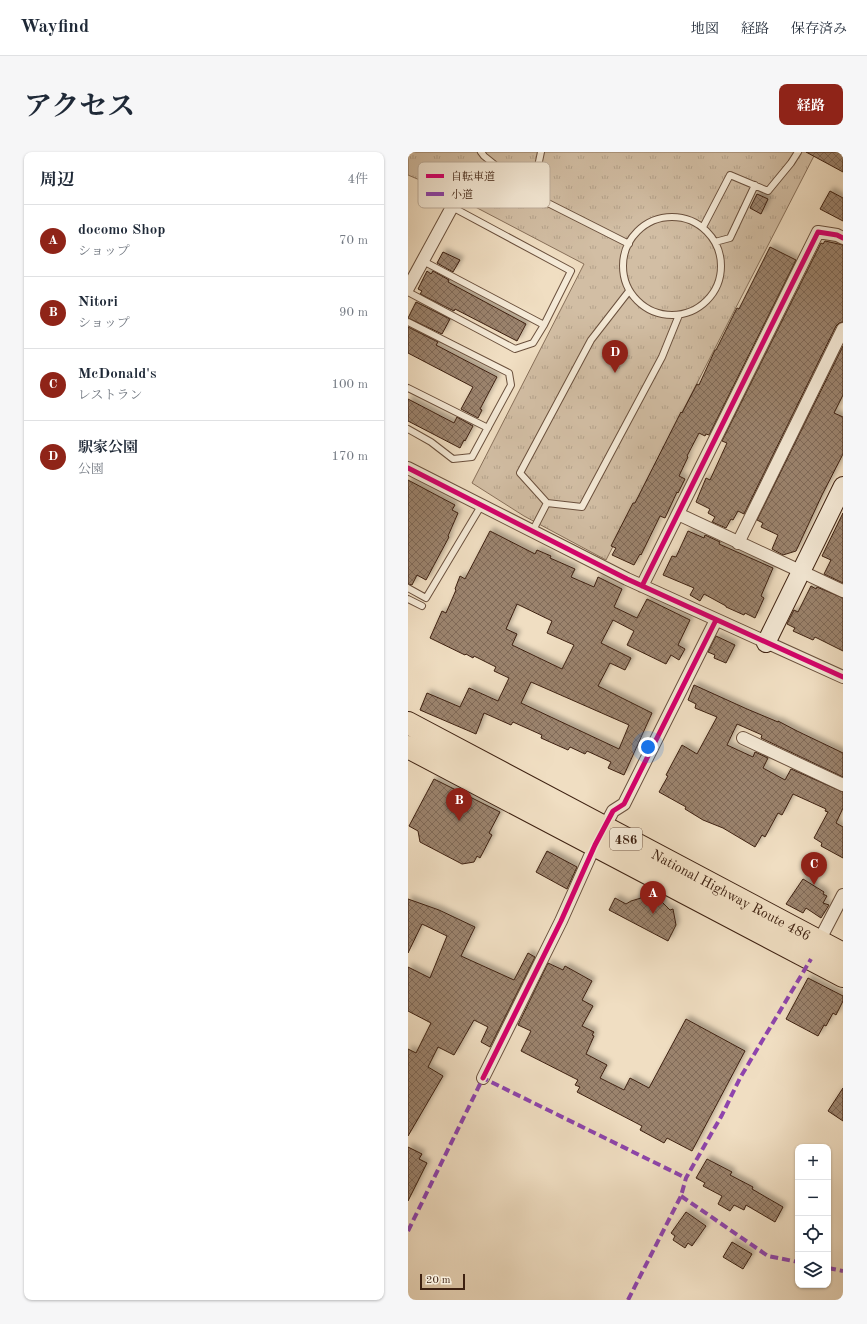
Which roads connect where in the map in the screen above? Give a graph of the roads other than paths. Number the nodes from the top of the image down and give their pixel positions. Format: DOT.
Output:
graph roads {
  1 [pos="481,152"];
  2 [pos="541,152"];
  3 [pos="798,152"];
  4 [pos="491,162"];
  5 [pos="539,162"];
  6 [pos="755,185"];
  7 [pos="550,204"];
  8 [pos="451,208"];
  9 [pos="454,208"];
  10 [pos="703,227"];
  11 [pos="843,238"];
  12 [pos="715,242"];
  13 [pos="629,244"];
  14 [pos="423,261"];
  15 [pos="408,288"];
  16 [pos="629,291"];
  17 [pos="408,292"];
  18 [pos="679,315"];
  19 [pos="408,322"];
  20 [pos="544,325"];
  21 [pos="843,329"];
  22 [pos="408,388"];
  23 [pos="488,428"];
  24 [pos="408,429"];
  25 [pos="408,468"];
  26 [pos="843,486"];
  27 [pos="547,503"];
  28 [pos="481,506"];
  29 [pos="678,514"];
  30 [pos="532,532"];
  31 [pos="738,543"];
  32 [pos="801,572"];
  33 [pos="642,586"];
  34 [pos="408,588"];
  35 [pos="843,591"];
  36 [pos="408,599"];
  37 [pos="422,606"];
  38 [pos="716,620"];
  39 [pos="766,643"];
  40 [pos="843,677"];
  41 [pos="408,723"];
  42 [pos="743,738"];
  43 [pos="408,748"];
  44 [pos="843,785"];
  45 [pos="600,836"];
  46 [pos="843,895"];
  47 [pos="815,950"];
  48 [pos="843,954"];
  49 [pos="843,976"];
  50 [pos="483,1078"];
  1 -- 4 [label="lane"];
  2 -- 5 [label="lane"];
  3 -- 6 [label="lane"];
  6 -- 10 [label="lane"];
  6 -- 12 [label="lane"];
  7 -- 13 [label="lane"];
  8 -- 14 [label="street"];
  9 -- 20 [label="lane"];
  10 -- 12 [label="lane"];
  10 -- 13 [label="lane"];
  11 -- 29 [label="street"];
  12 -- 18 [label="lane"];
  13 -- 16 [label="lane"];
  14 -- 15 [label="street"];
  14 -- 20 [label="lane"];
  16 -- 18 [label="lane"];
  16 -- 27 [label="lane"];
  17 -- 20 [label="lane"];
  18 -- 27 [label="lane"];
  19 -- 23 [label="lane"];
  21 -- 31 [label="street"];
  22 -- 23 [label="lane"];
  23 -- 24 [label="lane"];
  25 -- 28 [label="street"];
  26 -- 32 [label="street"];
  27 -- 30 [label="lane"];
  28 -- 30 [label="street"];
  28 -- 34 [label="lane"];
  29 -- 31 [label="street"];
  29 -- 33 [label="street"];
  30 -- 33 [label="street"];
  31 -- 32 [label="street"];
  32 -- 35 [label="street"];
  32 -- 39 [label="street"];
  33 -- 38 [label="street"];
  36 -- 37 [label="lane"];
  38 -- 39 [label="street"];
  38 -- 45 [label="street"];
  39 -- 40 [label="street"];
  41 -- 45 [label="highway, National Highway Route 486 / 486"];
  42 -- 44 [label="street"];
  43 -- 45 [label="highway, National Highway Route 486 / 486"];
  45 -- 47 [label="highway, National Highway Route 486 / 486"];
  45 -- 50 [label="street"];
  46 -- 47 [label="street"];
  47 -- 48 [label="highway, National Highway Route 486 / 486"];
  47 -- 49 [label="highway, National Highway Route 486 / 486"];
}
